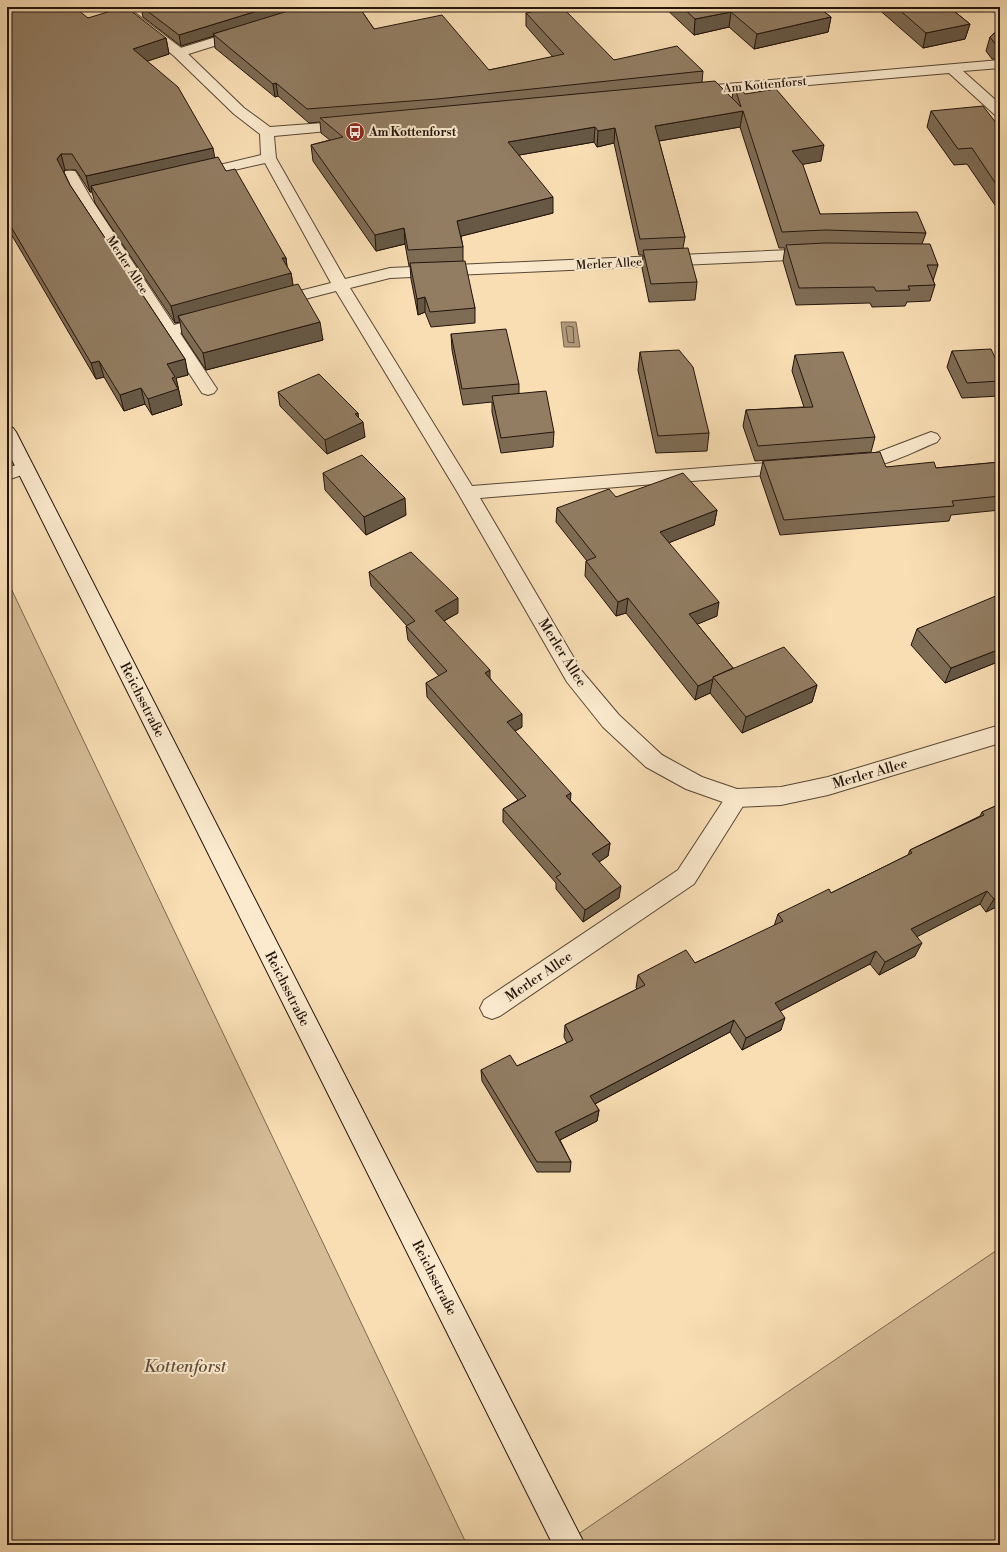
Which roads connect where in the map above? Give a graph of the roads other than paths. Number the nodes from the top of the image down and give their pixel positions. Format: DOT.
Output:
graph roads {
  1 [pos="119,7"];
  2 [pos="252,30"];
  3 [pos="179,53"];
  4 [pos="1000,64"];
  5 [pos="953,69"];
  6 [pos="678,93"];
  7 [pos="1000,112"];
  8 [pos="361,124"];
  9 [pos="267,132"];
  10 [pos="269,158"];
  11 [pos="70,174"];
  12 [pos="184,177"];
  13 [pos="829,253"];
  14 [pos="340,284"];
  15 [pos="263,305"];
  16 [pos="224,316"];
  17 [pos="170,331"];
  18 [pos="208,389"];
  19 [pos="7,432"];
  20 [pos="932,438"];
  21 [pos="836,463"];
  22 [pos="806,465"];
  23 [pos="16,471"];
  24 [pos="467,493"];
  25 [pos="1000,734"];
  26 [pos="737,798"];
  27 [pos="492,1008"];
  28 [pos="569,1545"];
  1 -- 3 [label="street"];
  2 -- 3 [label="lane"];
  3 -- 9 [label="street"];
  4 -- 5 [label="street, Am Kottenforst"];
  5 -- 6 [label="street, Am Kottenforst"];
  5 -- 7 [label="street"];
  8 -- 9 [label="street"];
  9 -- 10 [label="street, Merler Allee"];
  10 -- 12 [label="street"];
  10 -- 14 [label="street, Merler Allee"];
  11 -- 17 [label="street, Merler Allee"];
  13 -- 14 [label="street, Merler Allee"];
  14 -- 15 [label="street, Merler Allee"];
  14 -- 24 [label="street, Merler Allee"];
  16 -- 17 [label="street"];
  17 -- 18 [label="street, Merler Allee"];
  19 -- 23 [label="street, Reichsstraße"];
  20 -- 21 [label="street"];
  22 -- 24 [label="street"];
  23 -- 28 [label="street, Reichsstraße"];
  24 -- 26 [label="street, Merler Allee"];
  25 -- 26 [label="street, Merler Allee"];
  26 -- 27 [label="lane, Merler Allee"];
}
